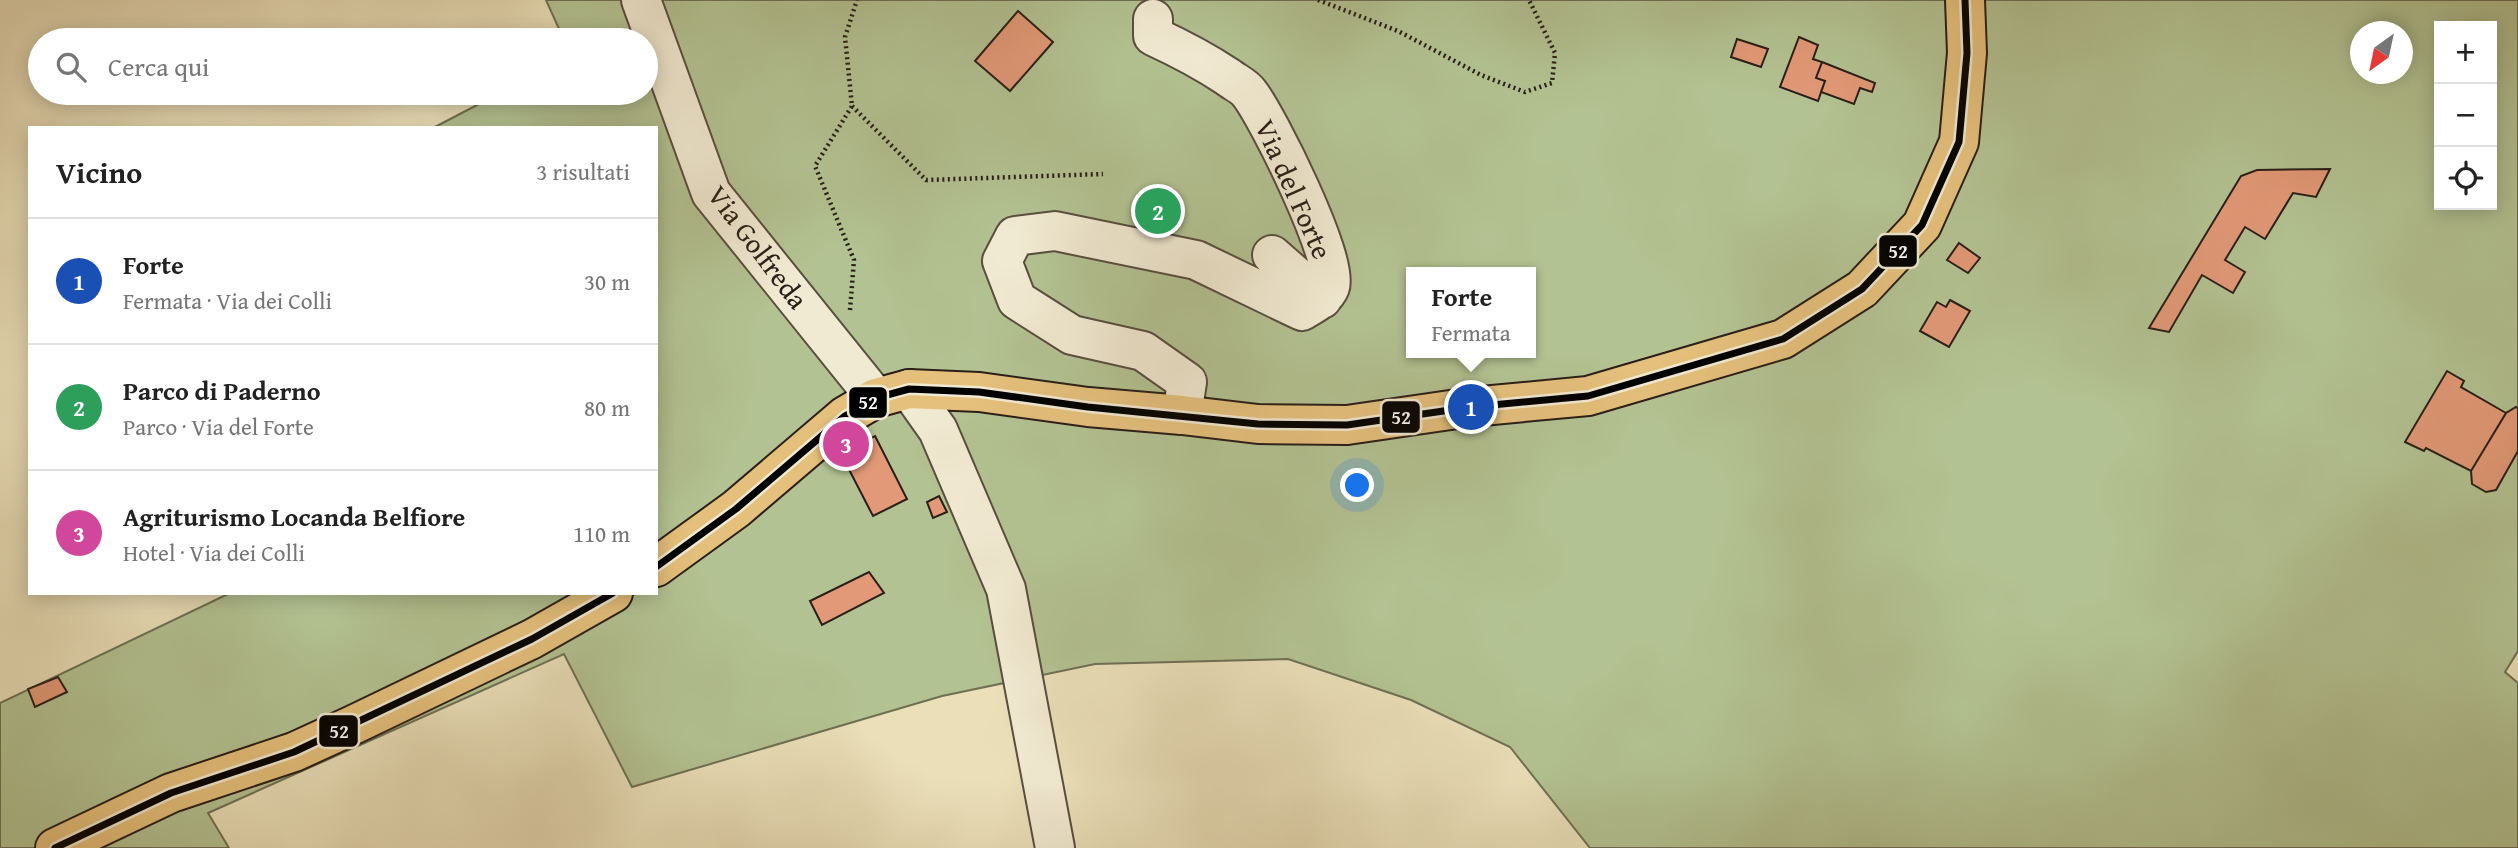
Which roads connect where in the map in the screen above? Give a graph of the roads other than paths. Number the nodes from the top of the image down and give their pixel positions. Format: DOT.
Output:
graph roads {
  1 [pos="641,0"];
  2 [pos="1965,0"];
  3 [pos="1153,19"];
  4 [pos="651,28"];
  5 [pos="658,47"];
  6 [pos="1272,255"];
  7 [pos="1322,299"];
  8 [pos="892,393"];
  9 [pos="1182,415"];
  10 [pos="658,566"];
  11 [pos="610,595"];
  12 [pos="55,848"];
  13 [pos="1055,848"];
  1 -- 4 [label="street, Via Golfreda"];
  2 -- 9 [label="main road"];
  3 -- 7 [label="street, Via del Forte"];
  5 -- 8 [label="street, Via Golfreda"];
  6 -- 7 [label="street"];
  7 -- 9 [label="street, Via del Forte"];
  8 -- 9 [label="main road"];
  8 -- 10 [label="main road"];
  8 -- 13 [label="street, Via Golfreda"];
  11 -- 12 [label="main road"];
}
